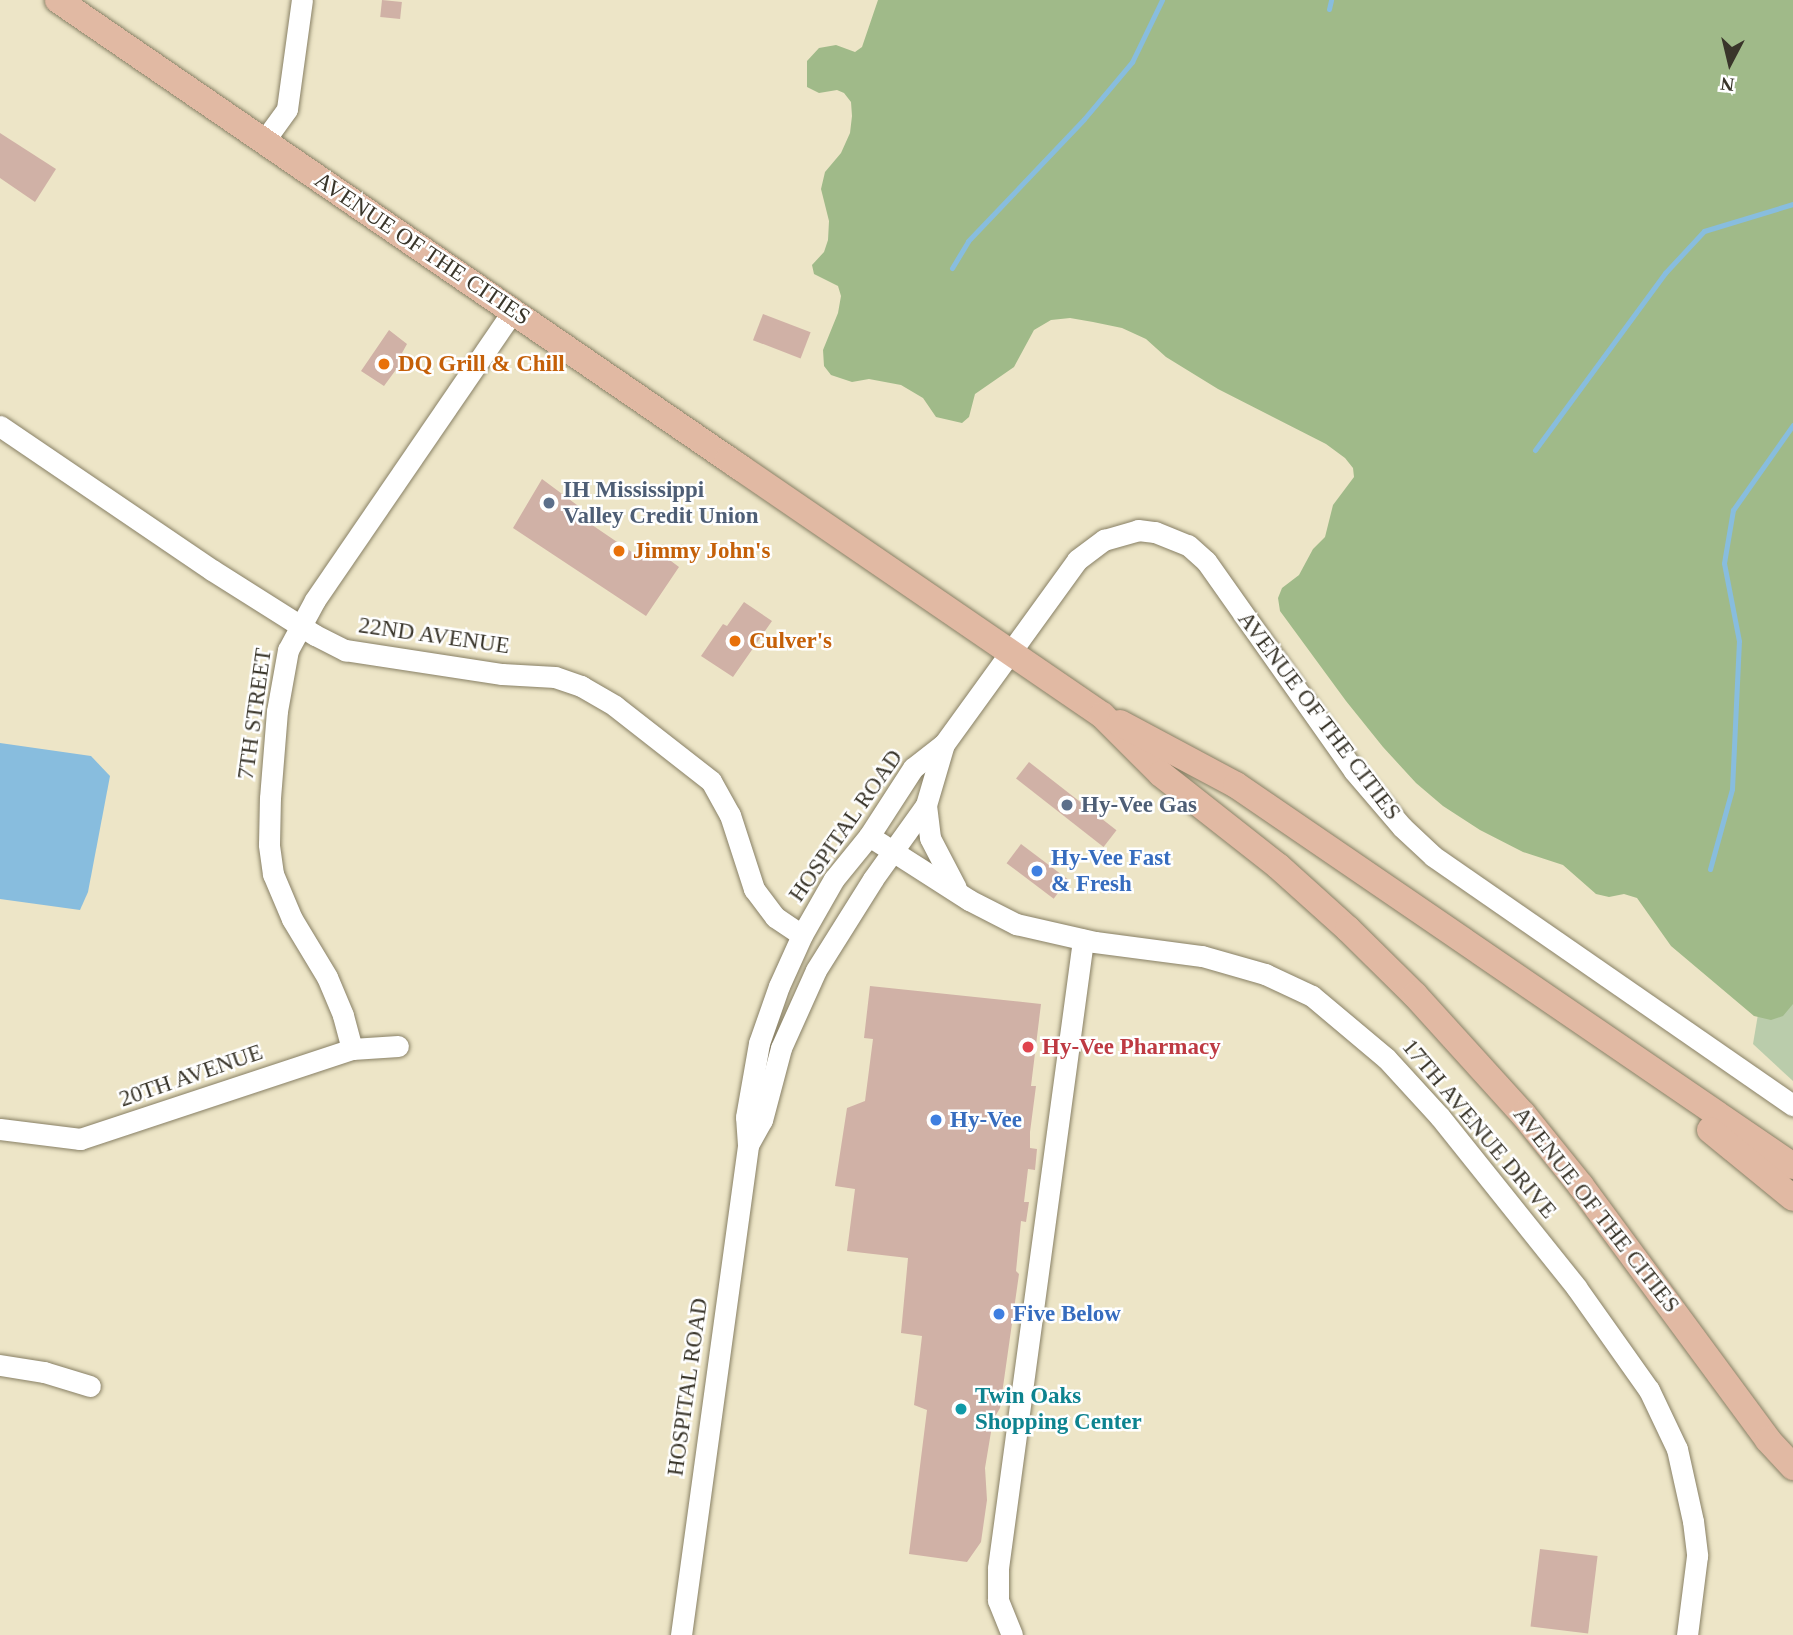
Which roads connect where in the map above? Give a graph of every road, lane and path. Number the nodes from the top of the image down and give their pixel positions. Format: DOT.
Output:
graph roads {
  1 [pos="302,0"];
  2 [pos="61,1"];
  3 [pos="264,141"];
  4 [pos="513,311"];
  5 [pos="0,426"];
  6 [pos="728,459"];
  7 [pos="960,618"];
  8 [pos="301,624"];
  9 [pos="1011,652"];
  10 [pos="1102,715"];
  11 [pos="944,744"];
  12 [pos="926,805"];
  13 [pos="869,836"];
  14 [pos="892,851"];
  15 [pos="959,893"];
  16 [pos="802,935"];
  17 [pos="1083,940"];
  18 [pos="1545,997"];
  19 [pos="398,1046"];
  20 [pos="352,1048"];
  21 [pos="1793,1105"];
  22 [pos="0,1129"];
  23 [pos="748,1145"];
  24 [pos="1793,1166"];
  25 [pos="1793,1198"];
  26 [pos="0,1365"];
  27 [pos="90,1386"];
  28 [pos="1793,1467"];
  29 [pos="681,1635"];
  30 [pos="1012,1635"];
  31 [pos="1687,1635"];
  1 -- 3 [label="street"];
  2 -- 3 [label="main road, AVENUE OF THE CITIES"];
  3 -- 4 [label="main road, AVENUE OF THE CITIES"];
  4 -- 7 [label="main road, AVENUE OF THE CITIES"];
  4 -- 8 [label="street, 7TH STREET"];
  5 -- 8 [label="street, 22ND AVENUE"];
  6 -- 7 [label="main road, AVENUE OF THE CITIES"];
  7 -- 9 [label="main road, AVENUE OF THE CITIES"];
  8 -- 16 [label="street, 22ND AVENUE"];
  8 -- 20 [label="street, 7TH STREET"];
  9 -- 10 [label="main road, AVENUE OF THE CITIES"];
  9 -- 11 [label="street, HOSPITAL ROAD"];
  9 -- 21 [label="street, AVENUE OF THE CITIES"];
  10 -- 18 [label="main road, AVENUE OF THE CITIES"];
  10 -- 28 [label="main road, AVENUE OF THE CITIES"];
  11 -- 12 [label="street, HOSPITAL ROAD"];
  11 -- 13 [label="street, HOSPITAL ROAD"];
  12 -- 14 [label="street, HOSPITAL ROAD"];
  12 -- 15 [label="street"];
  13 -- 14 [label="street, 17TH AVENUE DRIVE"];
  13 -- 16 [label="street, HOSPITAL ROAD"];
  14 -- 15 [label="street, 17TH AVENUE DRIVE"];
  14 -- 23 [label="street, HOSPITAL ROAD"];
  15 -- 17 [label="street, 17TH AVENUE DRIVE"];
  16 -- 23 [label="street, HOSPITAL ROAD"];
  17 -- 30 [label="street"];
  17 -- 31 [label="street, 17TH AVENUE DRIVE"];
  18 -- 24 [label="main road, AVENUE OF THE CITIES"];
  18 -- 25 [label="main road, AVENUE OF THE CITIES"];
  19 -- 20 [label="street, 20TH AVENUE"];
  20 -- 22 [label="street, 20TH AVENUE"];
  23 -- 29 [label="street, HOSPITAL ROAD"];
  26 -- 27 [label="street"];
}
